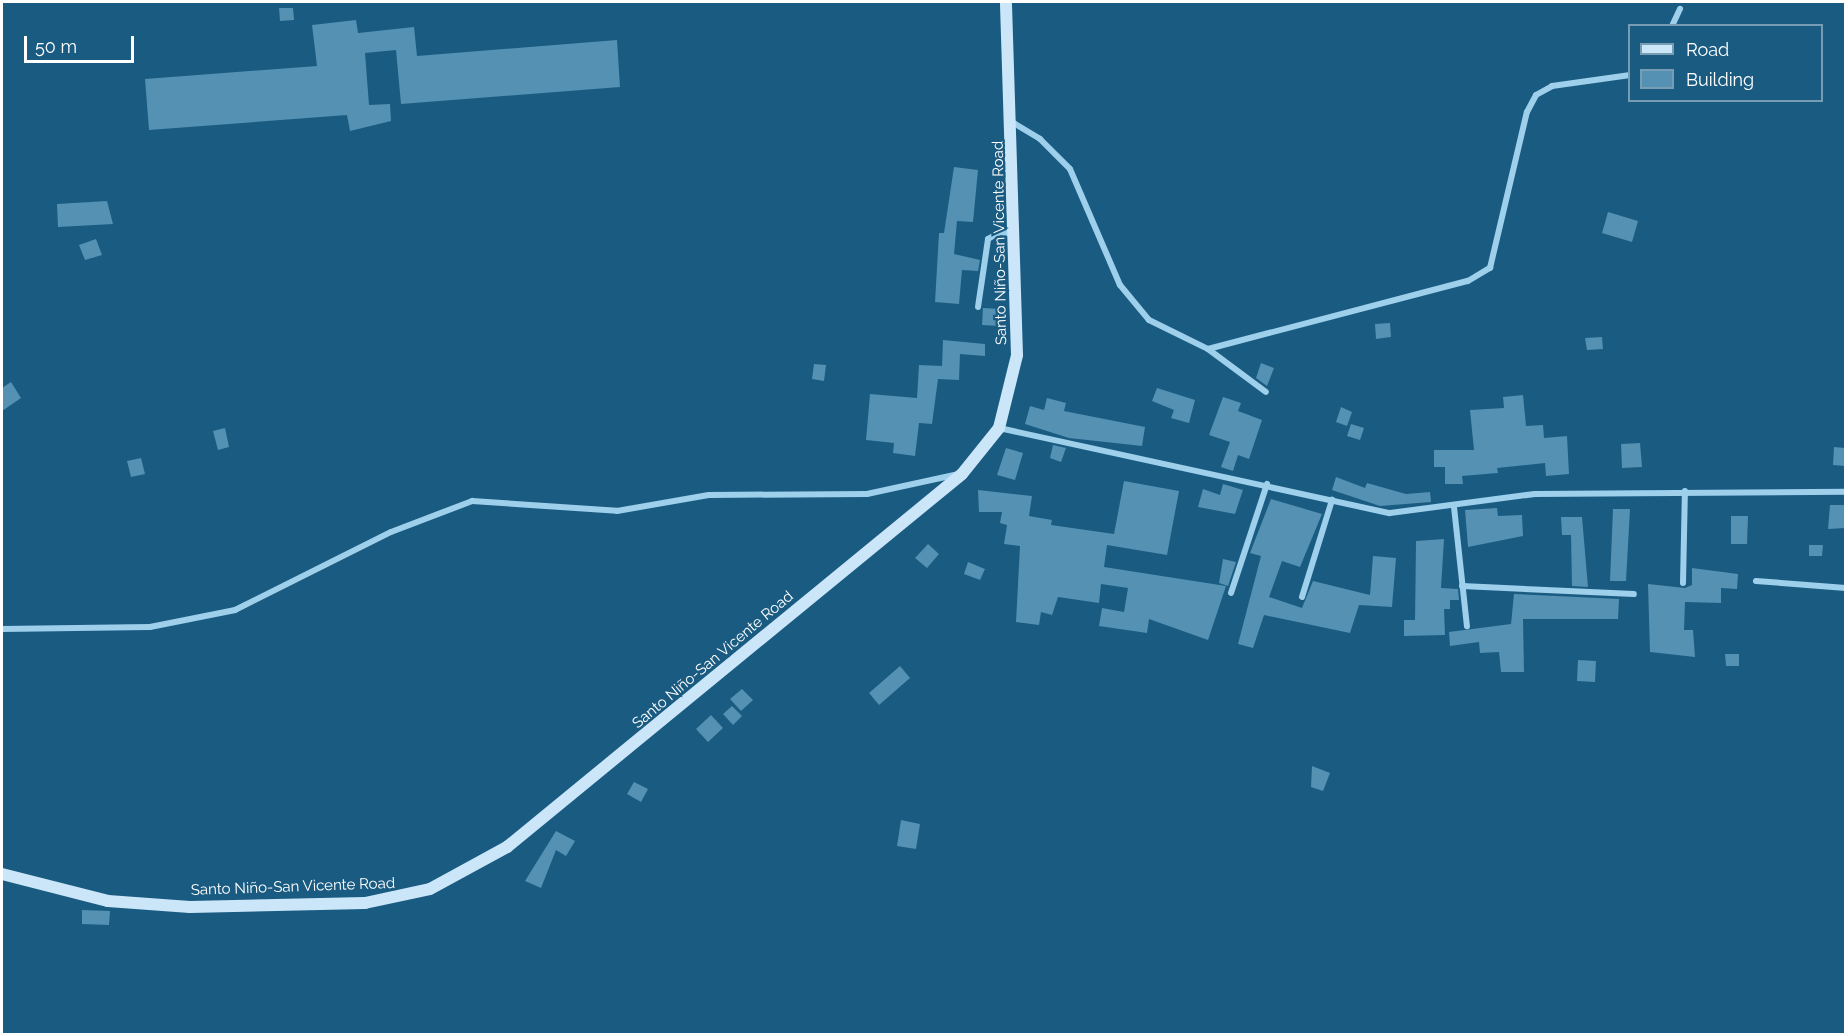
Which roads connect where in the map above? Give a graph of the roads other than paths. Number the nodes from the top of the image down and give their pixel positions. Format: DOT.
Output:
graph roads {
  1 [pos="1006,2"];
  2 [pos="1680,9"];
  3 [pos="1673,24"];
  4 [pos="1628,75"];
  5 [pos="1012,122"];
  6 [pos="1016,234"];
  7 [pos="978,307"];
  8 [pos="1208,349"];
  9 [pos="1266,392"];
  10 [pos="999,428"];
  11 [pos="962,474"];
  12 [pos="1267,484"];
  13 [pos="1685,491"];
  14 [pos="1845,492"];
  15 [pos="1332,500"];
  16 [pos="1454,507"];
  17 [pos="1756,581"];
  18 [pos="1683,583"];
  19 [pos="1462,586"];
  20 [pos="1845,588"];
  21 [pos="1231,593"];
  22 [pos="1634,594"];
  23 [pos="1302,597"];
  24 [pos="1467,626"];
  25 [pos="2,629"];
  26 [pos="2,874"];
  1 -- 5 [label="main road, Santo Niño-San Vicente Road"];
  2 -- 3 [label="street"];
  4 -- 8 [label="street"];
  5 -- 6 [label="main road, Santo Niño-San Vicente Road"];
  5 -- 8 [label="street"];
  6 -- 7 [label="street"];
  6 -- 10 [label="main road, Santo Niño-San Vicente Road"];
  8 -- 9 [label="street"];
  10 -- 11 [label="main road, Santo Niño-San Vicente Road"];
  10 -- 12 [label="street"];
  11 -- 25 [label="street"];
  11 -- 26 [label="main road, Santo Niño-San Vicente Road"];
  12 -- 15 [label="street"];
  12 -- 21 [label="street"];
  13 -- 14 [label="street"];
  13 -- 16 [label="street"];
  13 -- 18 [label="street"];
  15 -- 16 [label="street"];
  15 -- 23 [label="street"];
  16 -- 19 [label="street"];
  17 -- 20 [label="street"];
  19 -- 22 [label="street"];
  19 -- 24 [label="street"];
}
